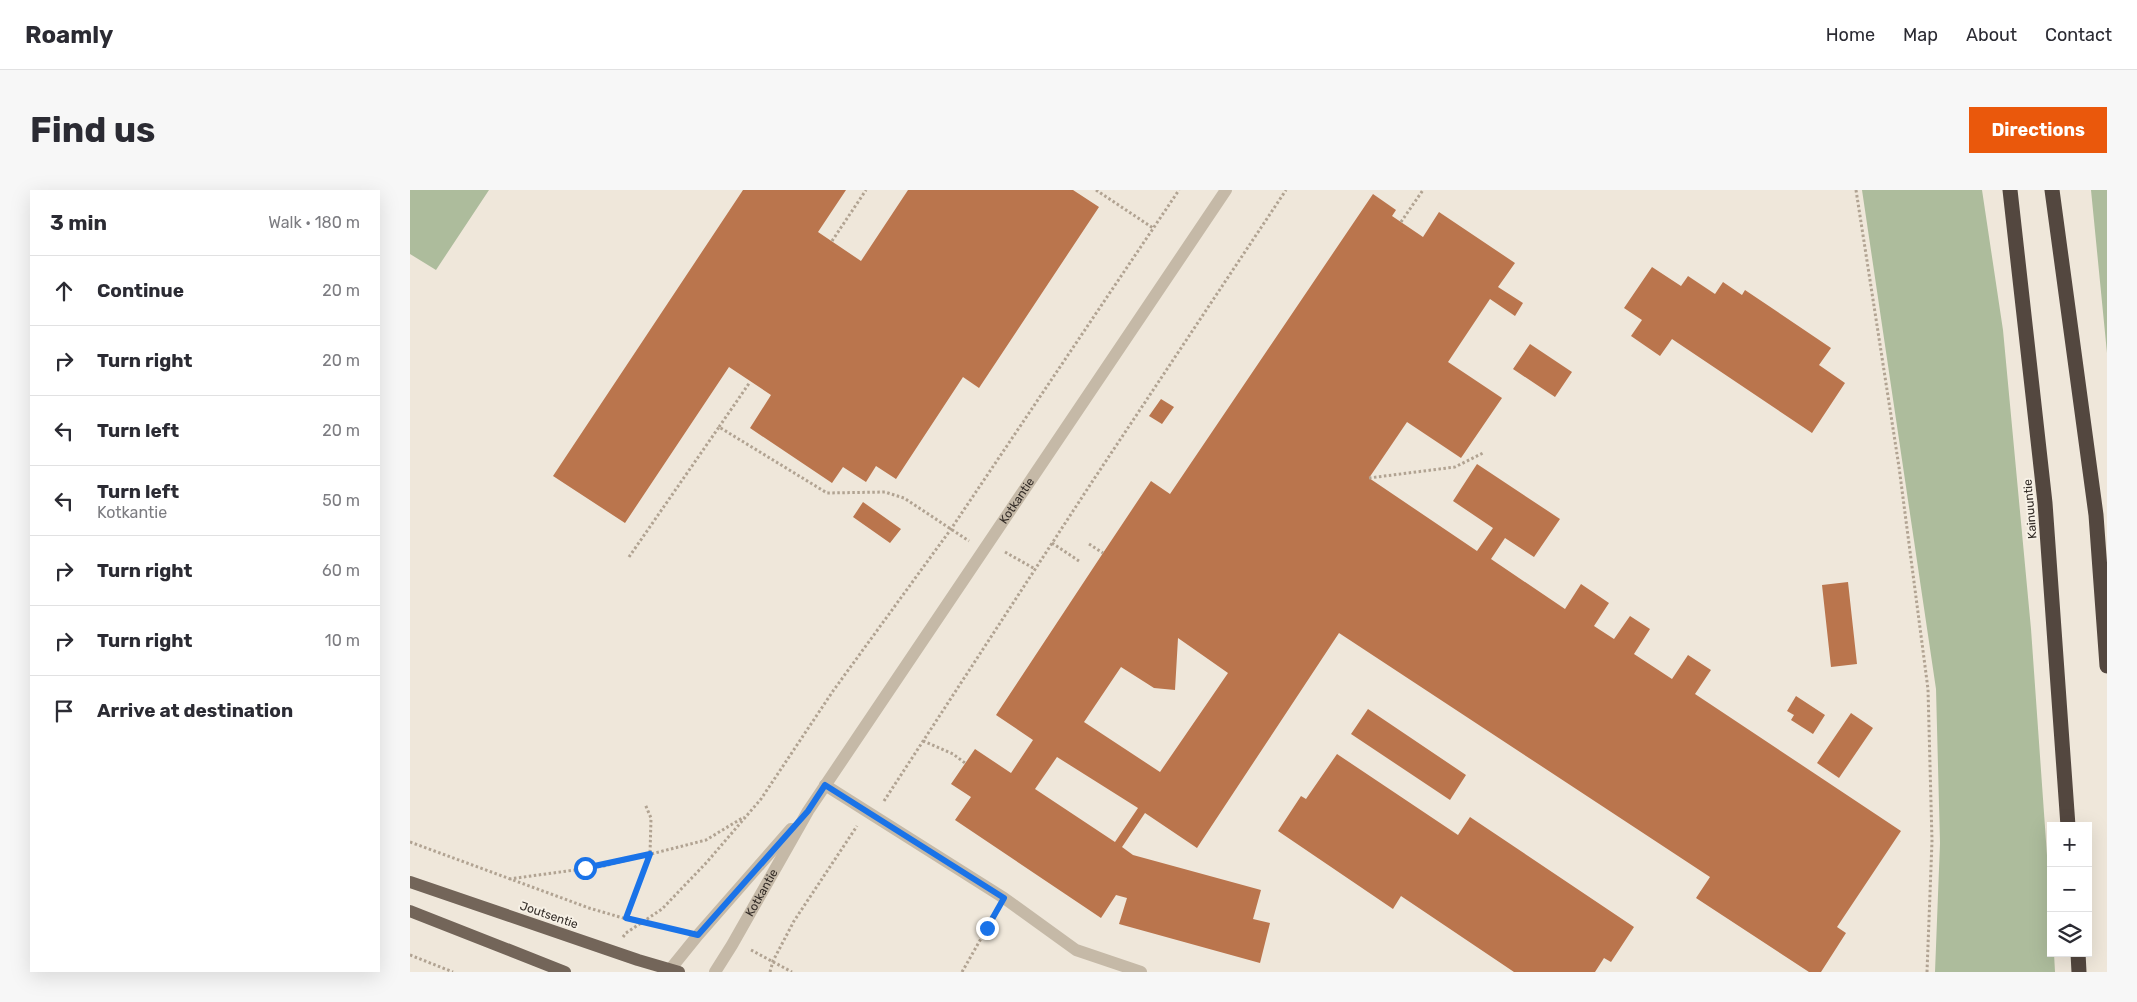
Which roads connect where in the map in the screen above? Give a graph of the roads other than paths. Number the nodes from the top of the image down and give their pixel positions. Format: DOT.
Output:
graph roads {
  1 [pos="1226,190"];
  2 [pos="2010,190"];
  3 [pos="2052,190"];
  4 [pos="2107,666"];
  5 [pos="825,785"];
  6 [pos="808,811"];
  7 [pos="2068,822"];
  8 [pos="410,882"];
  9 [pos="410,911"];
  10 [pos="2078,957"];
  11 [pos="673,971"];
  12 [pos="565,972"];
  13 [pos="715,972"];
  14 [pos="1140,972"];
  15 [pos="2079,972"];
  1 -- 5 [label="street, Kotkantie"];
  2 -- 7 [label="highway, Kainuuntie"];
  3 -- 4 [label="highway"];
  5 -- 6 [label="street, Kotkantie"];
  5 -- 14 [label="street"];
  6 -- 11 [label="street, Kotkantie"];
  6 -- 13 [label="street, Kotkantie"];
  8 -- 11 [label="main road, Joutsentie"];
  9 -- 12 [label="main road"];
  10 -- 15 [label="highway"];
}
